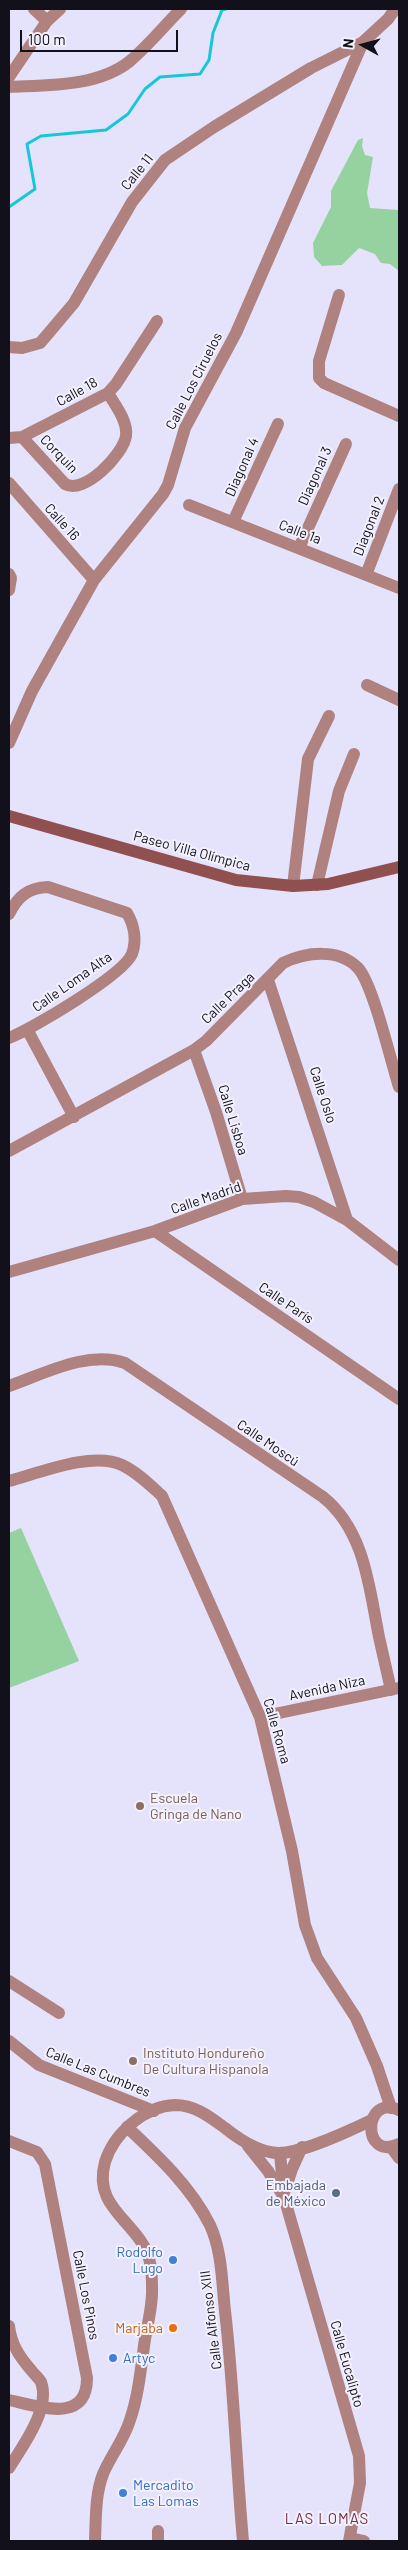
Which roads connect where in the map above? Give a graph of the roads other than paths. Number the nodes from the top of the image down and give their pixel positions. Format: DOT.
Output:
graph roads {
  1 [pos="34,9"];
  2 [pos="60,9"];
  3 [pos="181,9"];
  4 [pos="394,13"];
  5 [pos="47,21"];
  6 [pos="363,42"];
  7 [pos="9,76"];
  8 [pos="9,87"];
  9 [pos="339,295"];
  10 [pos="157,321"];
  11 [pos="9,347"];
  12 [pos="108,393"];
  13 [pos="399,416"];
  14 [pos="278,424"];
  15 [pos="15,437"];
  16 [pos="346,444"];
  17 [pos="9,483"];
  18 [pos="399,489"];
  19 [pos="189,505"];
  20 [pos="233,522"];
  21 [pos="299,548"];
  22 [pos="9,574"];
  23 [pos="366,575"];
  24 [pos="94,580"];
  25 [pos="399,588"];
  26 [pos="9,590"];
  27 [pos="367,684"];
  28 [pos="399,700"];
  29 [pos="329,716"];
  30 [pos="10,735"];
  31 [pos="354,754"];
  32 [pos="9,816"];
  33 [pos="399,867"];
  34 [pos="317,885"];
  35 [pos="293,886"];
  36 [pos="9,914"];
  37 [pos="268,980"];
  38 [pos="28,1031"];
  39 [pos="9,1038"];
  40 [pos="194,1050"];
  41 [pos="399,1087"];
  42 [pos="74,1117"];
  43 [pos="9,1151"];
  44 [pos="242,1199"];
  45 [pos="347,1220"];
  46 [pos="155,1232"];
  47 [pos="399,1260"];
  48 [pos="9,1272"];
  49 [pos="9,1386"];
  50 [pos="399,1399"];
  51 [pos="9,1481"];
  52 [pos="395,1689"];
  53 [pos="260,1717"];
  54 [pos="9,1981"];
  55 [pos="59,2012"];
  56 [pos="9,2041"];
  57 [pos="395,2109"];
  58 [pos="154,2111"];
  59 [pos="372,2120"];
  60 [pos="127,2128"];
  61 [pos="343,2134"];
  62 [pos="374,2139"];
  63 [pos="9,2141"];
  64 [pos="245,2142"];
  65 [pos="395,2145"];
  66 [pos="302,2147"];
  67 [pos="280,2153"];
  68 [pos="399,2158"];
  69 [pos="284,2197"];
  70 [pos="9,2326"];
  71 [pos="9,2400"];
  72 [pos="41,2408"];
  73 [pos="9,2468"];
  74 [pos="350,2540"];
  75 [pos="95,2541"];
  76 [pos="243,2541"];
  77 [pos="364,2541"];
  1 -- 5 [label="street"];
  2 -- 5 [label="street"];
  3 -- 8 [label="street"];
  4 -- 6 [label="street"];
  5 -- 7 [label="street"];
  6 -- 11 [label="street, Calle 11"];
  6 -- 24 [label="street, Calle Los Ciruelos"];
  9 -- 13 [label="street"];
  10 -- 12 [label="street, Calle 18"];
  12 -- 15 [label="street, Calle 18"];
  12 -- 15 [label="street, Corquin"];
  14 -- 20 [label="street, Diagonal 4"];
  16 -- 21 [label="street, Diagonal 3"];
  17 -- 24 [label="street, Calle 16"];
  18 -- 23 [label="street, Diagonal 2"];
  19 -- 20 [label="street, Calle 1a"];
  20 -- 21 [label="street, Calle 1a"];
  21 -- 23 [label="street, Calle 1a"];
  22 -- 26 [label="street"];
  23 -- 25 [label="street, Calle 1a"];
  24 -- 30 [label="street, Calle Los Ciruelos"];
  27 -- 28 [label="street"];
  29 -- 35 [label="street"];
  31 -- 34 [label="street"];
  32 -- 35 [label="main road, Paseo Villa Olímpica"];
  33 -- 34 [label="main road, Paseo Villa Olímpica"];
  34 -- 35 [label="main road, Paseo Villa Olímpica"];
  36 -- 38 [label="street, Calle Loma Alta"];
  37 -- 40 [label="street, Calle Praga"];
  37 -- 41 [label="street, Calle Praga"];
  37 -- 45 [label="street, Calle Oslo"];
  38 -- 39 [label="street, Calle Loma Alta"];
  38 -- 42 [label="street, Calle Loma Alta"];
  40 -- 42 [label="street, Calle Praga"];
  40 -- 44 [label="street, Calle Lisboa"];
  42 -- 43 [label="street, Calle Praga"];
  44 -- 45 [label="street, Calle Madrid"];
  44 -- 46 [label="street, Calle Madrid"];
  45 -- 47 [label="street, Calle Madrid"];
  46 -- 48 [label="street, Calle Madrid"];
  46 -- 50 [label="street, Calle París"];
  49 -- 52 [label="street, Calle Moscú"];
  51 -- 53 [label="street, Calle Roma"];
  52 -- 53 [label="street, Avenida Niza"];
  53 -- 57 [label="street, Calle Roma"];
  54 -- 55 [label="street"];
  56 -- 58 [label="street, Calle Las Cumbres"];
  57 -- 59 [label="street"];
  58 -- 60 [label="street"];
  58 -- 64 [label="street"];
  59 -- 61 [label="street"];
  59 -- 62 [label="street"];
  60 -- 75 [label="street"];
  60 -- 76 [label="street, Calle Alfonso XIII"];
  61 -- 62 [label="street"];
  61 -- 66 [label="street"];
  62 -- 65 [label="street"];
  63 -- 72 [label="street, Calle Los Pinos"];
  64 -- 67 [label="street"];
  64 -- 69 [label="street"];
  65 -- 68 [label="street"];
  66 -- 67 [label="street"];
  66 -- 69 [label="street"];
  67 -- 69 [label="street, Calle Eucalipto"];
  69 -- 74 [label="street, Calle Eucalipto"];
  70 -- 72 [label="street"];
  71 -- 72 [label="street, Calle Los Pinos"];
  72 -- 73 [label="street"];
  74 -- 77 [label="street"];
}
